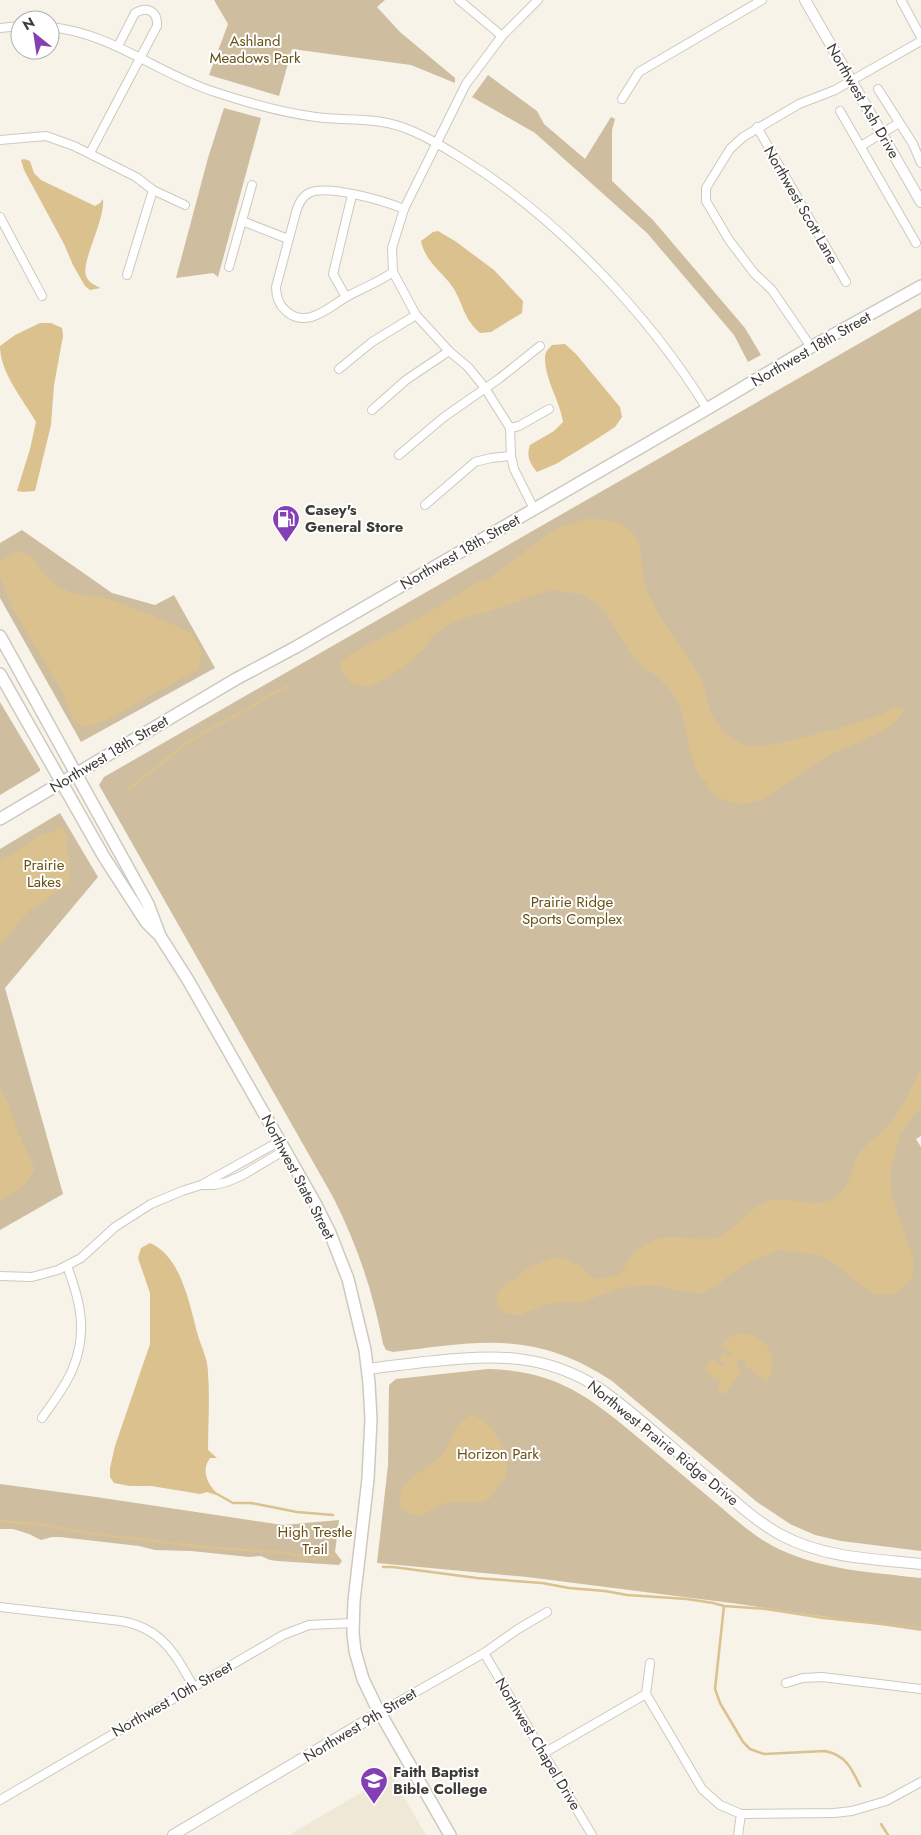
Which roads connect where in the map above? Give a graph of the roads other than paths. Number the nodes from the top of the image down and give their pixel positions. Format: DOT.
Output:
graph roads {
  1 [pos="459,0"];
  2 [pos="538,0"];
  3 [pos="762,0"];
  4 [pos="805,0"];
  5 [pos="901,0"];
  6 [pos="60,29"];
  7 [pos="502,36"];
  8 [pos="921,37"];
  9 [pos="921,41"];
  10 [pos="118,46"];
  11 [pos="140,57"];
  12 [pos="852,81"];
  13 [pos="878,89"];
  14 [pos="622,98"];
  15 [pos="840,111"];
  16 [pos="899,123"];
  17 [pos="757,127"];
  18 [pos="882,134"];
  19 [pos="0,140"];
  20 [pos="436,143"];
  21 [pos="861,146"];
  22 [pos="90,153"];
  23 [pos="921,163"];
  24 [pos="252,185"];
  25 [pos="153,190"];
  26 [pos="352,195"];
  27 [pos="921,202"];
  28 [pos="185,205"];
  29 [pos="404,209"];
  30 [pos="0,217"];
  31 [pos="242,221"];
  32 [pos="288,239"];
  33 [pos="916,243"];
  34 [pos="228,267"];
  35 [pos="393,272"];
  36 [pos="127,275"];
  37 [pos="846,282"];
  38 [pos="921,286"];
  39 [pos="42,296"];
  40 [pos="346,297"];
  41 [pos="416,315"];
  42 [pos="540,346"];
  43 [pos="811,347"];
  44 [pos="449,350"];
  45 [pos="339,369"];
  46 [pos="485,388"];
  47 [pos="549,409"];
  48 [pos="372,410"];
  49 [pos="707,410"];
  50 [pos="510,428"];
  51 [pos="399,456"];
  52 [pos="511,456"];
  53 [pos="425,504"];
  54 [pos="534,509"];
  55 [pos="0,636"];
  56 [pos="0,674"];
  57 [pos="76,774"];
  58 [pos="61,782"];
  59 [pos="0,819"];
  60 [pos="160,936"];
  61 [pos="283,1145"];
  62 [pos="202,1185"];
  63 [pos="67,1266"];
  64 [pos="0,1276"];
  65 [pos="368,1369"];
  66 [pos="42,1418"];
  67 [pos="921,1564"];
  68 [pos="0,1607"];
  69 [pos="547,1612"];
  70 [pos="353,1623"];
  71 [pos="484,1653"];
  72 [pos="650,1663"];
  73 [pos="786,1683"];
  74 [pos="193,1686"];
  75 [pos="921,1689"];
  76 [pos="646,1694"];
  77 [pos="379,1713"];
  78 [pos="544,1753"];
  79 [pos="921,1782"];
  80 [pos="0,1800"];
  81 [pos="741,1814"];
  82 [pos="173,1835"];
  83 [pos="450,1835"];
  84 [pos="592,1835"];
  85 [pos="738,1835"];
  1 -- 7 [label="street"];
  2 -- 7 [label="street"];
  3 -- 14 [label="street"];
  4 -- 12 [label="street, Northwest Ash Drive"];
  5 -- 8 [label="street"];
  6 -- 10 [label="street"];
  7 -- 20 [label="street"];
  9 -- 12 [label="street"];
  10 -- 11 [label="street"];
  10 -- 11 [label="street"];
  11 -- 20 [label="street"];
  11 -- 22 [label="street"];
  12 -- 17 [label="street"];
  12 -- 18 [label="street, Northwest Ash Drive"];
  13 -- 16 [label="street"];
  15 -- 21 [label="street"];
  16 -- 18 [label="street"];
  16 -- 23 [label="street"];
  17 -- 37 [label="street, Northwest Scott Lane"];
  17 -- 43 [label="street"];
  18 -- 21 [label="street"];
  18 -- 27 [label="street, Northwest Ash Drive"];
  19 -- 22 [label="street"];
  20 -- 29 [label="street"];
  20 -- 49 [label="street"];
  21 -- 33 [label="street"];
  22 -- 25 [label="street"];
  24 -- 31 [label="street"];
  25 -- 28 [label="street"];
  25 -- 36 [label="street"];
  26 -- 29 [label="street"];
  26 -- 32 [label="street"];
  26 -- 40 [label="street"];
  29 -- 35 [label="street"];
  30 -- 39 [label="street"];
  31 -- 32 [label="street"];
  31 -- 34 [label="street"];
  32 -- 40 [label="street"];
  35 -- 40 [label="street"];
  35 -- 41 [label="street"];
  38 -- 43 [label="main road, Northwest 18th Street"];
  41 -- 44 [label="street"];
  41 -- 45 [label="street"];
  42 -- 46 [label="street"];
  43 -- 49 [label="main road, Northwest 18th Street"];
  44 -- 46 [label="street"];
  44 -- 48 [label="street"];
  46 -- 50 [label="street"];
  46 -- 51 [label="street"];
  47 -- 50 [label="street"];
  49 -- 54 [label="main road, Northwest 18th Street"];
  50 -- 52 [label="street"];
  52 -- 53 [label="street"];
  52 -- 54 [label="street"];
  54 -- 57 [label="main road, Northwest 18th Street"];
  55 -- 57 [label="main road, Northwest State Street"];
  56 -- 58 [label="main road, Northwest State Street"];
  57 -- 58 [label="main road, Northwest 18th Street"];
  57 -- 60 [label="main road, Northwest State Street"];
  58 -- 59 [label="main road, Northwest 18th Street"];
  58 -- 60 [label="main road, Northwest State Street"];
  60 -- 61 [label="main road, Northwest State Street"];
  61 -- 62 [label="street"];
  61 -- 62 [label="street"];
  61 -- 65 [label="main road, Northwest State Street"];
  62 -- 63 [label="street"];
  63 -- 64 [label="street"];
  63 -- 66 [label="street"];
  65 -- 67 [label="street, Northwest Prairie Ridge Drive"];
  65 -- 70 [label="main road, Northwest State Street"];
  68 -- 74 [label="street"];
  69 -- 71 [label="street, Northwest 9th Street"];
  70 -- 74 [label="street, Northwest 10th Street"];
  70 -- 77 [label="main road, Northwest State Street"];
  71 -- 77 [label="street, Northwest 9th Street"];
  71 -- 78 [label="street, Northwest Chapel Drive"];
  72 -- 76 [label="street"];
  73 -- 75 [label="street"];
  74 -- 80 [label="street, Northwest 10th Street"];
  76 -- 78 [label="street"];
  76 -- 81 [label="street"];
  77 -- 82 [label="street, Northwest 9th Street"];
  77 -- 83 [label="main road, Northwest State Street"];
  78 -- 84 [label="street, Northwest Chapel Drive"];
  79 -- 81 [label="street"];
  81 -- 85 [label="street"];
}
